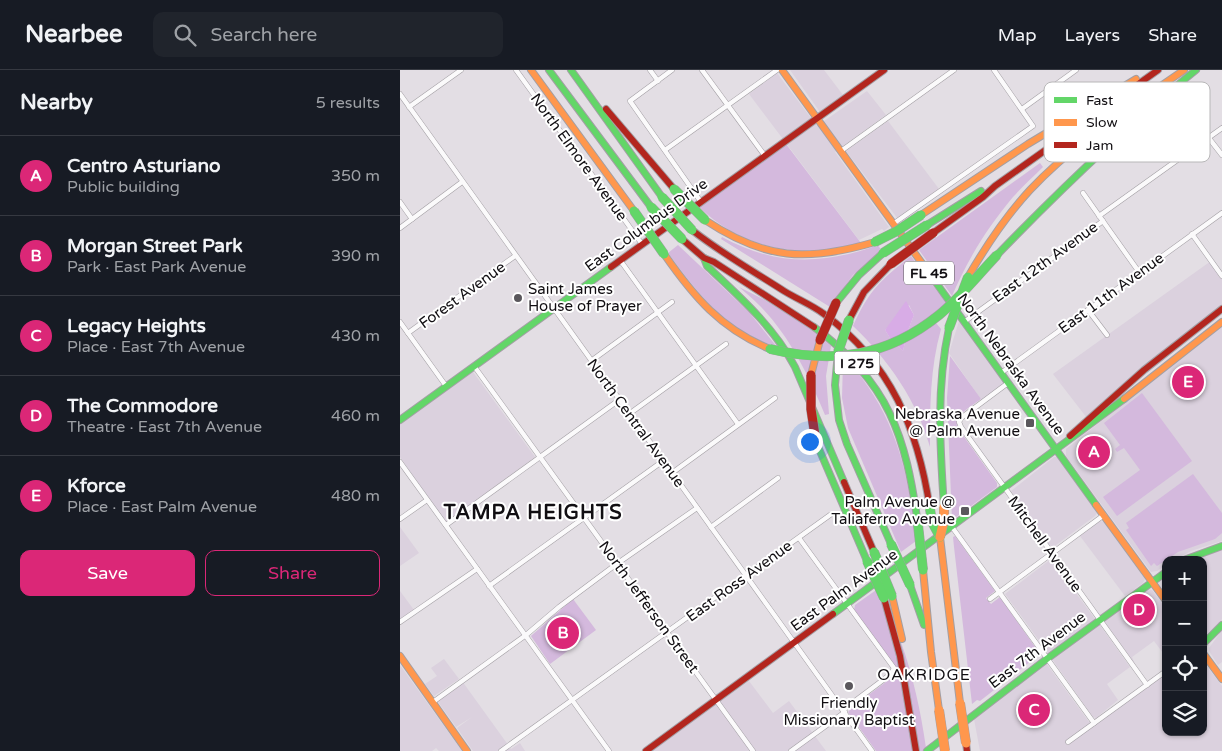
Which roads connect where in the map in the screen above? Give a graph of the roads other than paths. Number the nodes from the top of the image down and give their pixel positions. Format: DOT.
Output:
graph roads {
  1 [pos="461,70"];
  2 [pos="516,70"];
  3 [pos="531,70"];
  4 [pos="549,70"];
  5 [pos="571,70"];
  6 [pos="650,70"];
  7 [pos="672,70"];
  8 [pos="702,70"];
  9 [pos="777,70"];
  10 [pos="782,70"];
  11 [pos="883,70"];
  12 [pos="954,70"];
  13 [pos="994,70"];
  14 [pos="1076,70"];
  15 [pos="1151,70"];
  16 [pos="1158,70"];
  17 [pos="1184,70"];
  18 [pos="1196,70"];
  19 [pos="658,81"];
  20 [pos="1059,82"];
  21 [pos="1131,82"];
  22 [pos="1141,82"];
  23 [pos="1167,82"];
  24 [pos="1181,82"];
  25 [pos="585,90"];
  26 [pos="1044,93"];
  27 [pos="400,94"];
  28 [pos="728,105"];
  29 [pos="409,107"];
  30 [pos="1022,109"];
  31 [pos="817,119"];
  32 [pos="1222,128"];
  33 [pos="1044,134"];
  34 [pos="1210,137"];
  35 [pos="1210,140"];
  36 [pos="665,150"];
  37 [pos="841,151"];
  38 [pos="1044,152"];
  39 [pos="1222,155"];
  40 [pos="765,156"];
  41 [pos="1059,162"];
  42 [pos="1092,162"];
  43 [pos="1176,162"];
  44 [pos="462,182"];
  45 [pos="996,186"];
  46 [pos="1083,193"];
  47 [pos="400,202"];
  48 [pos="701,202"];
  49 [pos="1222,213"];
  50 [pos="412,219"];
  51 [pos="1101,219"];
  52 [pos="893,224"];
  53 [pos="400,228"];
  54 [pos="1192,234"];
  55 [pos="642,244"];
  56 [pos="515,256"];
  57 [pos="704,258"];
  58 [pos="620,260"];
  59 [pos="1139,272"];
  60 [pos="1222,276"];
  61 [pos="672,302"];
  62 [pos="553,308"];
  63 [pos="1088,310"];
  64 [pos="1222,310"];
  65 [pos="658,312"];
  66 [pos="400,322"];
  67 [pos="964,322"];
  68 [pos="1222,322"];
  69 [pos="408,334"];
  70 [pos="1107,335"];
  71 [pos="726,344"];
  72 [pos="591,361"];
  73 [pos="696,365"];
  74 [pos="474,366"];
  75 [pos="1001,373"];
  76 [pos="1008,384"];
  77 [pos="446,386"];
  78 [pos="775,398"];
  79 [pos="619,400"];
  80 [pos="629,414"];
  81 [pos="400,420"];
  82 [pos="738,424"];
  83 [pos="1056,450"];
  84 [pos="541,457"];
  85 [pos="663,461"];
  86 [pos="400,462"];
  87 [pos="672,473"];
  88 [pos="778,478"];
  89 [pos="1005,488"];
  90 [pos="427,500"];
  91 [pos="697,508"];
  92 [pos="1104,515"];
  93 [pos="830,516"];
  94 [pos="585,518"];
  95 [pos="400,519"];
  96 [pos="446,526"];
  97 [pos="711,527"];
  98 [pos="952,527"];
  99 [pos="940,537"];
  100 [pos="800,538"];
  101 [pos="1222,546"];
  102 [pos="1052,554"];
  103 [pos="1195,556"];
  104 [pos="618,563"];
  105 [pos="477,569"];
  106 [pos="1162,575"];
  107 [pos="747,576"];
  108 [pos="1152,582"];
  109 [pos="489,586"];
  110 [pos="1000,592"];
  111 [pos="1162,596"];
  112 [pos="888,597"];
  113 [pos="990,599"];
  114 [pos="847,605"];
  115 [pos="1100,620"];
  116 [pos="400,622"];
  117 [pos="1222,625"];
  118 [pos="667,632"];
  119 [pos="526,635"];
  120 [pos="1207,640"];
  121 [pos="794,644"];
  122 [pos="931,652"];
  123 [pos="400,656"];
  124 [pos="1048,658"];
  125 [pos="1207,658"];
  126 [pos="1162,674"];
  127 [pos="1222,679"];
  128 [pos="1147,685"];
  129 [pos="572,700"];
  130 [pos="716,700"];
  131 [pos="433,702"];
  132 [pos="844,711"];
  133 [pos="1094,723"];
  134 [pos="1068,742"];
  135 [pos="967,748"];
  136 [pos="467,751"];
  137 [pos="502,751"];
  138 [pos="609,751"];
  139 [pos="646,751"];
  140 [pos="753,751"];
  141 [pos="791,751"];
  142 [pos="872,751"];
  143 [pos="916,751"];
  144 [pos="927,751"];
  145 [pos="945,751"];
  1 -- 29 [label="street"];
  2 -- 55 [label="street, North Elmore Avenue"];
  3 -- 42 [label="main road, bridge"];
  4 -- 57 [label="main road, I 275, bridge"];
  5 -- 25 [label="main road, I 275"];
  6 -- 19 [label="street"];
  7 -- 19 [label="street"];
  8 -- 28 [label="street"];
  9 -- 28 [label="street"];
  10 -- 31 [label="main road, North Nebraska Avenue / FL 45"];
  11 -- 31 [label="main road, East Columbus Drive"];
  12 -- 37 [label="street"];
  13 -- 30 [label="street"];
  14 -- 20 [label="street"];
  15 -- 21 [label="main road, bridge"];
  16 -- 22 [label="main road"];
  17 -- 23 [label="main road, bridge"];
  18 -- 24 [label="main road, bridge"];
  19 -- 36 [label="street"];
  25 -- 33 [label="main road, bridge"];
  25 -- 99 [label="main road, I 275, bridge"];
  26 -- 30 [label="street"];
  27 -- 29 [label="street, North Central Avenue"];
  28 -- 36 [label="street"];
  28 -- 40 [label="street"];
  29 -- 44 [label="street, North Central Avenue"];
  30 -- 52 [label="street"];
  31 -- 37 [label="main road, North Nebraska Avenue / FL 45"];
  31 -- 40 [label="main road, East Columbus Drive"];
  32 -- 34 [label="street, East 12th Avenue"];
  35 -- 39 [label="street"];
  36 -- 48 [label="street"];
  37 -- 52 [label="main road, North Nebraska Avenue / FL 45"];
  38 -- 45 [label="main road"];
  40 -- 48 [label="main road, East Columbus Drive"];
  41 -- 99 [label="main road, bridge"];
  43 -- 51 [label="street, East 12th Avenue"];
  44 -- 50 [label="street"];
  44 -- 56 [label="street, North Central Avenue"];
  45 -- 112 [label="main road, bridge"];
  45 -- 122 [label="main road, bridge"];
  46 -- 51 [label="street"];
  47 -- 50 [label="street"];
  48 -- 55 [label="main road, East Columbus Drive"];
  49 -- 54 [label="street, East 11th Avenue"];
  50 -- 53 [label="street"];
  51 -- 59 [label="street"];
  51 -- 67 [label="street, East 12th Avenue"];
  52 -- 67 [label="main road, North Nebraska Avenue / FL 45"];
  54 -- 59 [label="street, East 11th Avenue"];
  54 -- 60 [label="street"];
  55 -- 58 [label="main road, East Columbus Drive"];
  56 -- 62 [label="street, North Central Avenue"];
  56 -- 69 [label="street, Forest Avenue"];
  57 -- 112 [label="main road, bridge"];
  57 -- 122 [label="main road, I 275, bridge"];
  58 -- 62 [label="main road, East Columbus Drive"];
  58 -- 65 [label="street"];
  59 -- 63 [label="street, East 11th Avenue"];
  61 -- 65 [label="street"];
  62 -- 72 [label="street, North Central Avenue"];
  62 -- 74 [label="main road, East Columbus Drive"];
  63 -- 70 [label="street"];
  63 -- 75 [label="street, East 11th Avenue"];
  64 -- 83 [label="main road, East Palm Avenue"];
  65 -- 72 [label="street"];
  65 -- 73 [label="street"];
  66 -- 69 [label="street"];
  67 -- 75 [label="main road, North Nebraska Avenue / FL 45"];
  68 -- 83 [label="main road, East Palm Avenue"];
  69 -- 77 [label="street"];
  71 -- 73 [label="street"];
  72 -- 79 [label="street, North Central Avenue"];
  73 -- 80 [label="street"];
  73 -- 82 [label="street"];
  74 -- 77 [label="main road, East Columbus Drive"];
  74 -- 84 [label="street, North Jefferson Street"];
  75 -- 76 [label="main road, North Nebraska Avenue / FL 45"];
  76 -- 83 [label="main road, North Nebraska Avenue / FL 45"];
  76 -- 89 [label="street, Mitchell Avenue"];
  77 -- 81 [label="main road, East Columbus Drive"];
  78 -- 82 [label="street"];
  79 -- 80 [label="street, North Central Avenue"];
  79 -- 84 [label="street"];
  80 -- 85 [label="street, North Central Avenue"];
  82 -- 87 [label="street"];
  83 -- 89 [label="main road, East Palm Avenue"];
  83 -- 92 [label="main road, North Nebraska Avenue / FL 45"];
  84 -- 94 [label="street, North Jefferson Street"];
  84 -- 96 [label="street"];
  85 -- 87 [label="street, North Central Avenue"];
  85 -- 94 [label="street"];
  86 -- 90 [label="street"];
  87 -- 91 [label="street, North Central Avenue"];
  88 -- 97 [label="street"];
  89 -- 98 [label="main road, East Palm Avenue"];
  89 -- 102 [label="street, Mitchell Avenue"];
  90 -- 95 [label="street"];
  90 -- 96 [label="street"];
  91 -- 97 [label="street, North Central Avenue"];
  91 -- 104 [label="street"];
  92 -- 102 [label="street"];
  92 -- 108 [label="main road, North Nebraska Avenue / FL 45"];
  93 -- 100 [label="street, East Ross Avenue"];
  94 -- 104 [label="street, North Jefferson Street"];
  94 -- 109 [label="street"];
  96 -- 105 [label="street"];
  97 -- 107 [label="street, North Central Avenue"];
  98 -- 110 [label="street"];
  98 -- 114 [label="main road, East Palm Avenue"];
  99 -- 135 [label="main road, I 275, bridge"];
  100 -- 107 [label="street, East Ross Avenue"];
  100 -- 114 [label="street"];
  101 -- 103 [label="main road"];
  102 -- 110 [label="street"];
  102 -- 115 [label="street, Mitchell Avenue"];
  104 -- 118 [label="street, North Jefferson Street"];
  104 -- 119 [label="street"];
  105 -- 109 [label="street"];
  105 -- 116 [label="street"];
  106 -- 108 [label="main road, East 7th Avenue"];
  107 -- 118 [label="street, East Ross Avenue"];
  107 -- 121 [label="street, North Central Avenue"];
  108 -- 111 [label="main road, North Nebraska Avenue / FL 45"];
  108 -- 115 [label="main road, East 7th Avenue"];
  109 -- 119 [label="street"];
  110 -- 113 [label="street"];
  110 -- 124 [label="street"];
  112 -- 143 [label="main road"];
  114 -- 121 [label="main road, East Palm Avenue"];
  114 -- 132 [label="street"];
  115 -- 124 [label="main road, East 7th Avenue"];
  115 -- 128 [label="street, Mitchell Avenue"];
  117 -- 120 [label="main road"];
  118 -- 129 [label="street, East Ross Avenue"];
  118 -- 130 [label="street, North Jefferson Street"];
  119 -- 129 [label="street"];
  119 -- 131 [label="street"];
  121 -- 130 [label="main road, East Palm Avenue"];
  121 -- 132 [label="street, North Central Avenue"];
  122 -- 145 [label="main road, I 275, bridge"];
  123 -- 131 [label="main road"];
  124 -- 133 [label="street"];
  124 -- 144 [label="main road, East 7th Avenue"];
  125 -- 127 [label="main road"];
  126 -- 128 [label="street"];
  128 -- 133 [label="street"];
  129 -- 137 [label="street, East Ross Avenue"];
  129 -- 138 [label="street"];
  130 -- 139 [label="main road, East Palm Avenue"];
  130 -- 140 [label="street, North Jefferson Street"];
  131 -- 136 [label="main road"];
  132 -- 141 [label="street"];
  132 -- 142 [label="street, North Central Avenue"];
  133 -- 134 [label="street"];
}
